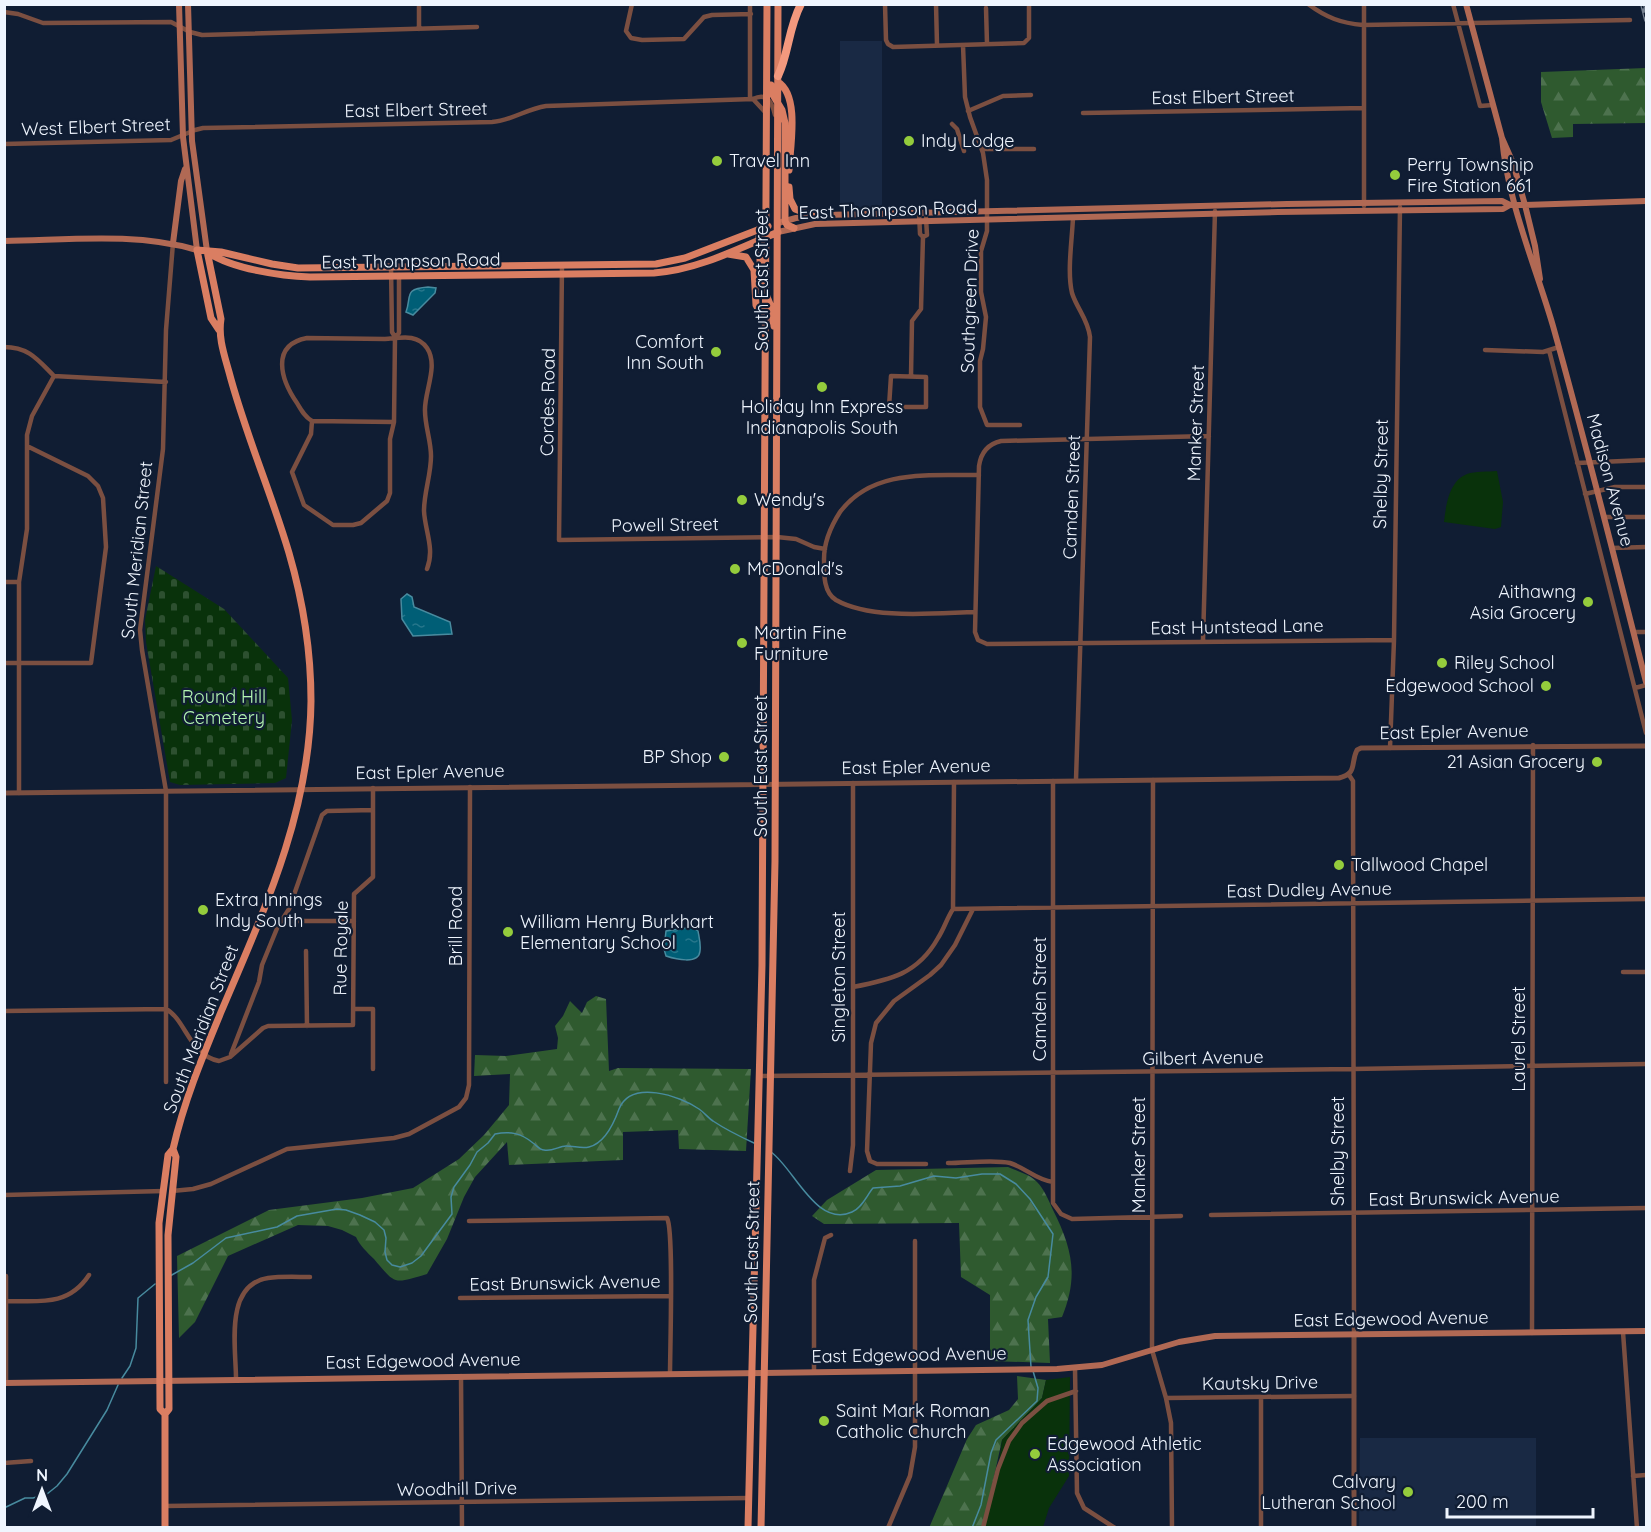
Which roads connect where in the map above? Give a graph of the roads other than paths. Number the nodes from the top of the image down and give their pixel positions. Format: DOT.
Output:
graph roads {
  1 [pos="179,4"];
  2 [pos="188,4"];
  3 [pos="418,4"];
  4 [pos="632,4"];
  5 [pos="750,4"];
  6 [pos="767,4"];
  7 [pos="778,4"];
  8 [pos="801,4"];
  9 [pos="885,4"];
  10 [pos="936,4"];
  11 [pos="1029,4"];
  12 [pos="1308,4"];
  13 [pos="1364,4"];
  14 [pos="1453,4"];
  15 [pos="1466,4"];
  16 [pos="987,8"];
  17 [pos="4,12"];
  18 [pos="751,14"];
  19 [pos="1630,20"];
  20 [pos="1458,23"];
  21 [pos="1471,23"];
  22 [pos="1364,25"];
  23 [pos="477,27"];
  24 [pos="184,28"];
  25 [pos="419,28"];
  26 [pos="987,44"];
  27 [pos="937,45"];
  28 [pos="963,45"];
  29 [pos="767,59"];
  30 [pos="778,79"];
  31 [pos="1031,95"];
  32 [pos="767,97"];
  33 [pos="751,99"];
  34 [pos="778,102"];
  35 [pos="1493,105"];
  36 [pos="1364,108"];
  37 [pos="968,111"];
  38 [pos="1083,112"];
  39 [pos="767,114"];
  40 [pos="778,119"];
  41 [pos="952,123"];
  42 [pos="187,134"];
  43 [pos="1502,138"];
  44 [pos="4,144"];
  45 [pos="982,149"];
  46 [pos="1034,149"];
  47 [pos="964,151"];
  48 [pos="186,166"];
  49 [pos="1647,201"];
  50 [pos="1364,202"];
  51 [pos="1400,202"];
  52 [pos="1215,205"];
  53 [pos="1512,205"];
  54 [pos="1525,205"];
  55 [pos="1074,209"];
  56 [pos="1364,211"];
  57 [pos="1400,211"];
  58 [pos="923,213"];
  59 [pos="1215,214"];
  60 [pos="813,216"];
  61 [pos="987,216"];
  62 [pos="1073,218"];
  63 [pos="781,222"];
  64 [pos="923,222"];
  65 [pos="767,227"];
  66 [pos="794,228"];
  67 [pos="778,232"];
  68 [pos="750,233"];
  69 [pos="763,238"];
  70 [pos="4,241"];
  71 [pos="173,243"];
  72 [pos="197,250"];
  73 [pos="207,251"];
  74 [pos="725,254"];
  75 [pos="562,265"];
  76 [pos="395,267"];
  77 [pos="562,274"];
  78 [pos="395,276"];
  79 [pos="1541,285"];
  80 [pos="766,295"];
  81 [pos="766,323"];
  82 [pos="219,330"];
  83 [pos="395,337"];
  84 [pos="778,340"];
  85 [pos="4,347"];
  86 [pos="1559,347"];
  87 [pos="1485,350"];
  88 [pos="1549,350"];
  89 [pos="54,376"];
  90 [pos="911,376"];
  91 [pos="166,382"];
  92 [pos="312,421"];
  93 [pos="394,422"];
  94 [pos="1020,425"];
  95 [pos="1209,436"];
  96 [pos="1087,438"];
  97 [pos="27,446"];
  98 [pos="1647,460"];
  99 [pos="1590,461"];
  100 [pos="1577,463"];
  101 [pos="979,476"];
  102 [pos="1647,487"];
  103 [pos="1598,491"];
  104 [pos="1585,494"];
  105 [pos="1604,517"];
  106 [pos="1647,517"];
  107 [pos="771,537"];
  108 [pos="560,540"];
  109 [pos="1647,547"];
  110 [pos="1612,548"];
  111 [pos="825,549"];
  112 [pos="427,569"];
  113 [pos="4,582"];
  114 [pos="19,582"];
  115 [pos="1628,610"];
  116 [pos="975,612"];
  117 [pos="1616,613"];
  118 [pos="1634,632"];
  119 [pos="1647,632"];
  120 [pos="1394,640"];
  121 [pos="1203,641"];
  122 [pos="1080,642"];
  123 [pos="4,663"];
  124 [pos="20,663"];
  125 [pos="1647,684"];
  126 [pos="1635,688"];
  127 [pos="1647,733"];
  128 [pos="1533,745"];
  129 [pos="1647,746"];
  130 [pos="1390,748"];
  131 [pos="1349,775"];
  132 [pos="1076,780"];
  133 [pos="1153,780"];
  134 [pos="1053,781"];
  135 [pos="954,782"];
  136 [pos="853,783"];
  137 [pos="764,784"];
  138 [pos="776,784"];
  139 [pos="470,787"];
  140 [pos="373,788"];
  141 [pos="302,789"];
  142 [pos="166,791"];
  143 [pos="4,793"];
  144 [pos="19,793"];
  145 [pos="373,810"];
  146 [pos="1647,899"];
  147 [pos="1533,901"];
  148 [pos="1353,903"];
  149 [pos="1152,906"];
  150 [pos="1053,907"];
  151 [pos="952,909"];
  152 [pos="973,909"];
  153 [pos="282,921"];
  154 [pos="354,921"];
  155 [pos="306,951"];
  156 [pos="1623,972"];
  157 [pos="1647,972"];
  158 [pos="853,987"];
  159 [pos="166,1009"];
  160 [pos="354,1009"];
  161 [pos="4,1011"];
  162 [pos="307,1026"];
  163 [pos="204,1053"];
  164 [pos="230,1057"];
  165 [pos="1647,1064"];
  166 [pos="1533,1065"];
  167 [pos="373,1069"];
  168 [pos="1353,1070"];
  169 [pos="1053,1072"];
  170 [pos="1152,1072"];
  171 [pos="853,1075"];
  172 [pos="870,1075"];
  173 [pos="759,1076"];
  174 [pos="771,1076"];
  175 [pos="166,1082"];
  176 [pos="948,1163"];
  177 [pos="926,1164"];
  178 [pos="850,1172"];
  179 [pos="1053,1182"];
  180 [pos="167,1191"];
  181 [pos="4,1195"];
  182 [pos="1647,1208"];
  183 [pos="1532,1210"];
  184 [pos="1353,1214"];
  185 [pos="1181,1215"];
  186 [pos="1211,1215"];
  187 [pos="1153,1216"];
  188 [pos="469,1221"];
  189 [pos="831,1235"];
  190 [pos="915,1241"];
  191 [pos="89,1275"];
  192 [pos="6,1276"];
  193 [pos="310,1277"];
  194 [pos="670,1296"];
  195 [pos="460,1298"];
  196 [pos="5,1301"];
  197 [pos="1647,1331"];
  198 [pos="1623,1332"];
  199 [pos="1532,1333"];
  200 [pos="1354,1335"];
  201 [pos="1152,1350"];
  202 [pos="1075,1368"];
  203 [pos="915,1370"];
  204 [pos="814,1371"];
  205 [pos="753,1372"];
  206 [pos="764,1372"];
  207 [pos="670,1374"];
  208 [pos="461,1376"];
  209 [pos="236,1379"];
  210 [pos="159,1380"];
  211 [pos="169,1380"];
  212 [pos="5,1383"];
  213 [pos="1076,1391"];
  214 [pos="1354,1396"];
  215 [pos="1261,1397"];
  216 [pos="1166,1398"];
  217 [pos="165,1414"];
  218 [pos="31,1461"];
  219 [pos="4,1463"];
  220 [pos="1647,1475"];
  221 [pos="1633,1476"];
  222 [pos="749,1498"];
  223 [pos="462,1502"];
  224 [pos="165,1506"];
  225 [pos="165,1527"];
  226 [pos="462,1527"];
  227 [pos="748,1527"];
  228 [pos="760,1527"];
  229 [pos="888,1527"];
  230 [pos="983,1527"];
  231 [pos="1115,1527"];
  232 [pos="1172,1527"];
  233 [pos="1261,1527"];
  234 [pos="1354,1527"];
  235 [pos="1637,1527"];
  1 -- 24 [label="main road, South Meridian Street"];
  2 -- 24 [label="main road, South Meridian Street"];
  3 -- 25 [label="street"];
  4 -- 18 [label="street"];
  5 -- 18 [label="street"];
  6 -- 29 [label="main road, South East Street"];
  7 -- 30 [label="main road, South East Street"];
  8 -- 30 [label="highway"];
  9 -- 27 [label="street"];
  10 -- 27 [label="street"];
  11 -- 26 [label="street"];
  12 -- 22 [label="street"];
  13 -- 22 [label="street"];
  14 -- 20 [label="street"];
  15 -- 21 [label="main road, Madison Avenue"];
  16 -- 26 [label="street"];
  17 -- 24 [label="street"];
  18 -- 33 [label="street"];
  19 -- 21 [label="street"];
  20 -- 21 [label="street"];
  20 -- 22 [label="street"];
  20 -- 35 [label="street"];
  21 -- 35 [label="main road, Madison Avenue"];
  22 -- 36 [label="street"];
  23 -- 25 [label="street"];
  24 -- 25 [label="street"];
  24 -- 42 [label="main road, South Meridian Street"];
  24 -- 42 [label="main road, South Meridian Street"];
  26 -- 28 [label="street"];
  27 -- 28 [label="street"];
  28 -- 37 [label="street"];
  29 -- 32 [label="main road, South East Street"];
  29 -- 34 [label="main road"];
  30 -- 34 [label="main road, South East Street"];
  30 -- 60 [label="main road"];
  31 -- 37 [label="street"];
  32 -- 33 [label="street, East Elbert Street"];
  32 -- 39 [label="main road, South East Street"];
  32 -- 40 [label="street"];
  33 -- 39 [label="street"];
  33 -- 42 [label="street, East Elbert Street"];
  34 -- 40 [label="main road, South East Street"];
  34 -- 63 [label="main road"];
  35 -- 43 [label="main road, Madison Avenue"];
  36 -- 38 [label="street, East Elbert Street"];
  36 -- 50 [label="street"];
  37 -- 45 [label="street"];
  39 -- 65 [label="main road, South East Street"];
  40 -- 63 [label="main road, South East Street"];
  41 -- 47 [label="street"];
  42 -- 44 [label="street, West Elbert Street"];
  42 -- 48 [label="main road, South Meridian Street"];
  42 -- 73 [label="main road, South Meridian Street"];
  43 -- 53 [label="main road, Madison Avenue"];
  43 -- 54 [label="main road, Madison Avenue"];
  45 -- 46 [label="street"];
  45 -- 61 [label="street"];
  48 -- 71 [label="main road, South Meridian Street"];
  48 -- 72 [label="main road, South Meridian Street"];
  49 -- 54 [label="main road, East Thompson Road"];
  50 -- 51 [label="main road, East Thompson Road"];
  50 -- 52 [label="main road, East Thompson Road"];
  50 -- 56 [label="street"];
  51 -- 53 [label="main road, East Thompson Road"];
  51 -- 57 [label="street, Shelby Street"];
  52 -- 55 [label="main road, East Thompson Road"];
  52 -- 59 [label="street, Manker Street"];
  53 -- 54 [label="main road, East Thompson Road"];
  53 -- 57 [label="main road, East Thompson Road"];
  53 -- 79 [label="main road, Madison Avenue"];
  54 -- 79 [label="main road, Madison Avenue"];
  55 -- 61 [label="main road, East Thompson Road"];
  55 -- 62 [label="main road"];
  56 -- 57 [label="main road, East Thompson Road"];
  56 -- 59 [label="main road, East Thompson Road"];
  57 -- 120 [label="street, Shelby Street"];
  58 -- 60 [label="main road, East Thompson Road"];
  58 -- 61 [label="main road, East Thompson Road"];
  58 -- 64 [label="street"];
  59 -- 62 [label="main road, East Thompson Road"];
  59 -- 95 [label="street, Manker Street"];
  60 -- 63 [label="main road, East Thompson Road"];
  61 -- 62 [label="main road, East Thompson Road"];
  61 -- 64 [label="main road, East Thompson Road"];
  61 -- 94 [label="street, Southgreen Drive"];
  62 -- 96 [label="street, Camden Street"];
  63 -- 65 [label="main road, East Thompson Road"];
  63 -- 66 [label="main road"];
  63 -- 67 [label="main road, South East Street"];
  64 -- 66 [label="main road, East Thompson Road"];
  64 -- 90 [label="street"];
  65 -- 68 [label="main road, East Thompson Road"];
  65 -- 69 [label="main road, South East Street"];
  66 -- 67 [label="main road, East Thompson Road"];
  67 -- 69 [label="main road, East Thompson Road"];
  67 -- 84 [label="main road, South East Street"];
  68 -- 69 [label="main road"];
  68 -- 75 [label="main road, East Thompson Road"];
  69 -- 74 [label="main road, East Thompson Road"];
  69 -- 80 [label="main road, South East Street"];
  70 -- 71 [label="main road, East Thompson Road"];
  71 -- 72 [label="main road, East Thompson Road"];
  71 -- 91 [label="street, South Meridian Street"];
  72 -- 73 [label="main road, East Thompson Road"];
  72 -- 82 [label="main road, South Meridian Street"];
  73 -- 76 [label="main road, East Thompson Road"];
  73 -- 78 [label="main road, East Thompson Road"];
  73 -- 82 [label="main road, South Meridian Street"];
  74 -- 77 [label="main road, East Thompson Road"];
  74 -- 81 [label="main road"];
  75 -- 76 [label="main road, East Thompson Road"];
  75 -- 77 [label="street, Cordes Road"];
  76 -- 78 [label="street"];
  77 -- 78 [label="main road, East Thompson Road"];
  77 -- 108 [label="street, Cordes Road"];
  78 -- 83 [label="street"];
  79 -- 86 [label="main road, Madison Avenue"];
  80 -- 81 [label="main road, South East Street"];
  80 -- 84 [label="main road"];
  81 -- 107 [label="main road, South East Street"];
  82 -- 141 [label="main road, South Meridian Street"];
  83 -- 92 [label="street"];
  83 -- 93 [label="street"];
  83 -- 112 [label="street"];
  84 -- 107 [label="main road, South East Street"];
  85 -- 89 [label="street"];
  86 -- 88 [label="street"];
  86 -- 99 [label="main road, Madison Avenue"];
  87 -- 88 [label="street"];
  88 -- 100 [label="street, Madison Avenue"];
  89 -- 91 [label="street"];
  89 -- 97 [label="street"];
  90 -- 90 [label="street"];
  91 -- 142 [label="street, South Meridian Street"];
  92 -- 93 [label="street"];
  92 -- 93 [label="street"];
  95 -- 96 [label="street"];
  95 -- 121 [label="street, Manker Street"];
  96 -- 101 [label="street"];
  96 -- 122 [label="street, Camden Street"];
  97 -- 114 [label="street"];
  97 -- 124 [label="street"];
  98 -- 99 [label="street"];
  99 -- 100 [label="street"];
  99 -- 103 [label="main road, Madison Avenue"];
  100 -- 104 [label="street, Madison Avenue"];
  101 -- 111 [label="street"];
  101 -- 116 [label="street"];
  102 -- 103 [label="street"];
  103 -- 104 [label="street"];
  103 -- 105 [label="main road, Madison Avenue"];
  104 -- 117 [label="street, Madison Avenue"];
  105 -- 106 [label="street"];
  105 -- 110 [label="main road, Madison Avenue"];
  107 -- 108 [label="street, Powell Street"];
  107 -- 111 [label="street, Powell Street"];
  107 -- 137 [label="main road, South East Street"];
  107 -- 138 [label="main road, South East Street"];
  109 -- 110 [label="street"];
  110 -- 115 [label="main road, Madison Avenue"];
  111 -- 116 [label="street"];
  113 -- 114 [label="street"];
  114 -- 124 [label="street"];
  115 -- 117 [label="street"];
  115 -- 118 [label="main road, Madison Avenue"];
  116 -- 122 [label="street, East Huntstead Lane"];
  117 -- 126 [label="street, Madison Avenue"];
  118 -- 119 [label="street"];
  118 -- 125 [label="main road, Madison Avenue"];
  120 -- 121 [label="street, East Huntstead Lane"];
  120 -- 130 [label="street, Shelby Street"];
  121 -- 122 [label="street, East Huntstead Lane"];
  122 -- 132 [label="street, Camden Street"];
  123 -- 124 [label="street"];
  124 -- 144 [label="street"];
  125 -- 126 [label="street"];
  126 -- 127 [label="street, Madison Avenue"];
  128 -- 129 [label="street, East Epler Avenue"];
  128 -- 130 [label="street, East Epler Avenue"];
  128 -- 147 [label="street, Laurel Street"];
  130 -- 131 [label="street, East Epler Avenue"];
  131 -- 133 [label="street, East Epler Avenue"];
  131 -- 148 [label="street, Shelby Street"];
  132 -- 133 [label="street, East Epler Avenue"];
  132 -- 134 [label="street, East Epler Avenue"];
  133 -- 149 [label="street, Manker Street"];
  134 -- 135 [label="street, East Epler Avenue"];
  134 -- 150 [label="street, Camden Street"];
  135 -- 136 [label="street, East Epler Avenue"];
  135 -- 151 [label="street"];
  136 -- 138 [label="street, East Epler Avenue"];
  136 -- 158 [label="street, Singleton Street"];
  137 -- 138 [label="street, East Epler Avenue"];
  137 -- 139 [label="street, East Epler Avenue"];
  137 -- 173 [label="main road, South East Street"];
  138 -- 174 [label="main road, South East Street"];
  139 -- 140 [label="street, East Epler Avenue"];
  139 -- 180 [label="street, Brill Road"];
  140 -- 141 [label="street, East Epler Avenue"];
  140 -- 145 [label="street, Rue Royale"];
  141 -- 142 [label="street, East Epler Avenue"];
  141 -- 163 [label="main road, South Meridian Street"];
  142 -- 144 [label="street, East Epler Avenue"];
  142 -- 159 [label="street, South Meridian Street"];
  143 -- 144 [label="street, East Epler Avenue"];
  145 -- 153 [label="street"];
  145 -- 154 [label="street, Rue Royale"];
  146 -- 147 [label="street, East Dudley Avenue"];
  147 -- 148 [label="street, East Dudley Avenue"];
  147 -- 166 [label="street, Laurel Street"];
  148 -- 149 [label="street, East Dudley Avenue"];
  148 -- 168 [label="street, Shelby Street"];
  149 -- 150 [label="street, East Dudley Avenue"];
  149 -- 170 [label="street, Manker Street"];
  150 -- 152 [label="street, East Dudley Avenue"];
  150 -- 169 [label="street, Camden Street"];
  151 -- 152 [label="street, East Dudley Avenue"];
  151 -- 158 [label="street"];
  152 -- 172 [label="street"];
  153 -- 154 [label="street"];
  153 -- 164 [label="street"];
  154 -- 160 [label="street, Rue Royale"];
  155 -- 162 [label="street"];
  156 -- 157 [label="street"];
  158 -- 171 [label="street, Singleton Street"];
  159 -- 161 [label="street"];
  159 -- 163 [label="street"];
  159 -- 175 [label="street, South Meridian Street"];
  160 -- 162 [label="street"];
  160 -- 167 [label="street, Rue Royale"];
  162 -- 164 [label="street"];
  163 -- 164 [label="street"];
  163 -- 180 [label="main road, South Meridian Street"];
  165 -- 166 [label="street, Gilbert Avenue"];
  166 -- 168 [label="street, Gilbert Avenue"];
  166 -- 183 [label="street, Laurel Street"];
  168 -- 170 [label="street, Gilbert Avenue"];
  168 -- 184 [label="street, Shelby Street"];
  169 -- 170 [label="street, Gilbert Avenue"];
  169 -- 172 [label="street, Gilbert Avenue"];
  169 -- 179 [label="street, Camden Street"];
  170 -- 187 [label="street, Manker Street"];
  171 -- 172 [label="street, Gilbert Avenue"];
  171 -- 174 [label="street, Gilbert Avenue"];
  171 -- 178 [label="street, Singleton Street"];
  172 -- 177 [label="street"];
  173 -- 174 [label="street, Gilbert Avenue"];
  173 -- 205 [label="main road, South East Street"];
  174 -- 206 [label="main road, South East Street"];
  176 -- 179 [label="street"];
  179 -- 187 [label="street, Camden Street"];
  180 -- 181 [label="street"];
  180 -- 210 [label="main road, South Meridian Street"];
  180 -- 211 [label="main road, South Meridian Street"];
  182 -- 183 [label="street, East Brunswick Avenue"];
  183 -- 184 [label="street, East Brunswick Avenue"];
  183 -- 199 [label="street, Laurel Street"];
  184 -- 186 [label="street, East Brunswick Avenue"];
  184 -- 200 [label="street, Shelby Street"];
  185 -- 187 [label="street"];
  187 -- 201 [label="street, Manker Street"];
  188 -- 194 [label="street"];
  189 -- 204 [label="street"];
  190 -- 203 [label="street"];
  191 -- 196 [label="street"];
  192 -- 196 [label="street"];
  193 -- 209 [label="street"];
  194 -- 195 [label="street, East Brunswick Avenue"];
  194 -- 207 [label="street"];
  196 -- 212 [label="street"];
  197 -- 198 [label="main road, East Edgewood Avenue"];
  198 -- 199 [label="main road, East Edgewood Avenue"];
  198 -- 221 [label="street"];
  199 -- 200 [label="main road, East Edgewood Avenue"];
  200 -- 201 [label="main road, East Edgewood Avenue"];
  200 -- 214 [label="street, Shelby Street"];
  201 -- 202 [label="main road, East Edgewood Avenue"];
  201 -- 216 [label="street, Manker Street"];
  202 -- 203 [label="main road, East Edgewood Avenue"];
  202 -- 213 [label="street"];
  203 -- 204 [label="main road, East Edgewood Avenue"];
  203 -- 229 [label="street"];
  204 -- 206 [label="main road, East Edgewood Avenue"];
  205 -- 206 [label="main road, East Edgewood Avenue"];
  205 -- 207 [label="main road, East Edgewood Avenue"];
  205 -- 222 [label="main road, South East Street"];
  206 -- 228 [label="main road, South East Street"];
  207 -- 208 [label="main road, East Edgewood Avenue"];
  208 -- 209 [label="main road, East Edgewood Avenue"];
  208 -- 223 [label="street"];
  209 -- 211 [label="main road, East Edgewood Avenue"];
  210 -- 211 [label="main road, East Edgewood Avenue"];
  210 -- 212 [label="main road, East Edgewood Avenue"];
  210 -- 217 [label="main road, South Meridian Street"];
  211 -- 217 [label="main road, South Meridian Street"];
  213 -- 230 [label="street"];
  213 -- 231 [label="street"];
  214 -- 215 [label="street, Kautsky Drive"];
  214 -- 234 [label="street, Shelby Street"];
  215 -- 216 [label="street, Kautsky Drive"];
  215 -- 233 [label="street"];
  216 -- 232 [label="street, Manker Street"];
  217 -- 224 [label="main road, South Meridian Street"];
  218 -- 219 [label="street"];
  220 -- 221 [label="street"];
  221 -- 235 [label="street"];
  222 -- 223 [label="street, Woodhill Drive"];
  222 -- 227 [label="main road, South East Street"];
  223 -- 224 [label="street, Woodhill Drive"];
  223 -- 226 [label="street"];
  224 -- 225 [label="main road, South Meridian Street"];
}
